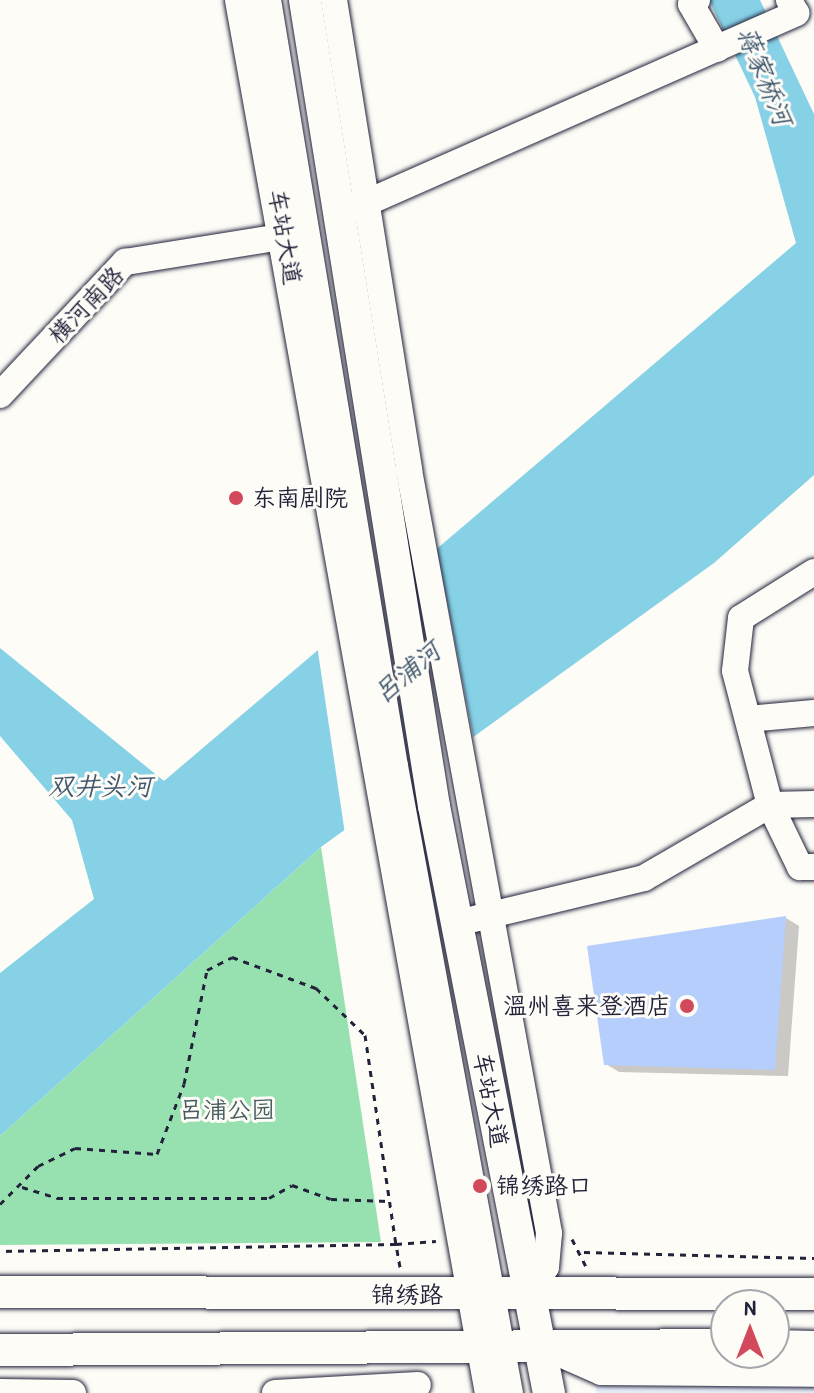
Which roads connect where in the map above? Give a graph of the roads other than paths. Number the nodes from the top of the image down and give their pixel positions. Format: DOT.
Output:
graph roads {
  1 [pos="241,0"];
  2 [pos="268,0"];
  3 [pos="284,0"];
  4 [pos="305,0"];
  5 [pos="334,0"];
  6 [pos="697,0"];
  7 [pos="789,0"];
  8 [pos="717,49"];
  9 [pos="323,223"];
  10 [pos="0,395"];
  11 [pos="395,468"];
  12 [pos="814,572"];
  13 [pos="814,713"];
  14 [pos="748,719"];
  15 [pos="403,762"];
  16 [pos="814,804"];
  17 [pos="770,805"];
  18 [pos="814,867"];
  19 [pos="493,915"];
  20 [pos="457,923"];
  21 [pos="0,1292"];
  22 [pos="814,1294"];
  23 [pos="500,1296"];
  24 [pos="510,1345"];
  25 [pos="710,1345"];
  26 [pos="790,1346"];
  27 [pos="814,1347"];
  28 [pos="0,1350"];
  29 [pos="814,1374"];
  30 [pos="418,1385"];
  31 [pos="0,1392"];
  32 [pos="73,1393"];
  33 [pos="275,1393"];
  34 [pos="491,1393"];
  35 [pos="510,1393"];
  36 [pos="525,1393"];
  37 [pos="549,1393"];
  1 -- 9 [label="main road, 车站大道"];
  2 -- 9 [label="street"];
  3 -- 9 [label="street"];
  4 -- 9 [label="main road, 车站大道"];
  5 -- 9 [label="street"];
  6 -- 8 [label="street"];
  7 -- 8 [label="street, 横河南路"];
  8 -- 9 [label="street, 横河南路"];
  9 -- 10 [label="street, 横河南路"];
  9 -- 11 [label="main road, 车站大道"];
  9 -- 15 [label="street"];
  9 -- 15 [label="street"];
  9 -- 23 [label="main road, 车站大道"];
  11 -- 19 [label="street"];
  11 -- 20 [label="main road, 车站大道"];
  12 -- 14 [label="street"];
  13 -- 14 [label="street"];
  14 -- 17 [label="street"];
  15 -- 23 [label="street"];
  16 -- 17 [label="street"];
  17 -- 18 [label="street"];
  17 -- 19 [label="street"];
  19 -- 20 [label="street"];
  19 -- 23 [label="street"];
  20 -- 23 [label="main road, 车站大道"];
  21 -- 23 [label="main road, 锦绣路"];
  22 -- 23 [label="main road, 锦绣路"];
  23 -- 24 [label="main road, 车站大道"];
  23 -- 24 [label="main road, 车站大道"];
  24 -- 25 [label="main road"];
  24 -- 28 [label="main road"];
  24 -- 29 [label="street"];
  24 -- 34 [label="main road, 车站大道"];
  24 -- 35 [label="street"];
  24 -- 36 [label="street"];
  24 -- 37 [label="main road, 车站大道"];
  26 -- 27 [label="main road"];
  30 -- 33 [label="street"];
  31 -- 32 [label="street"];
}
